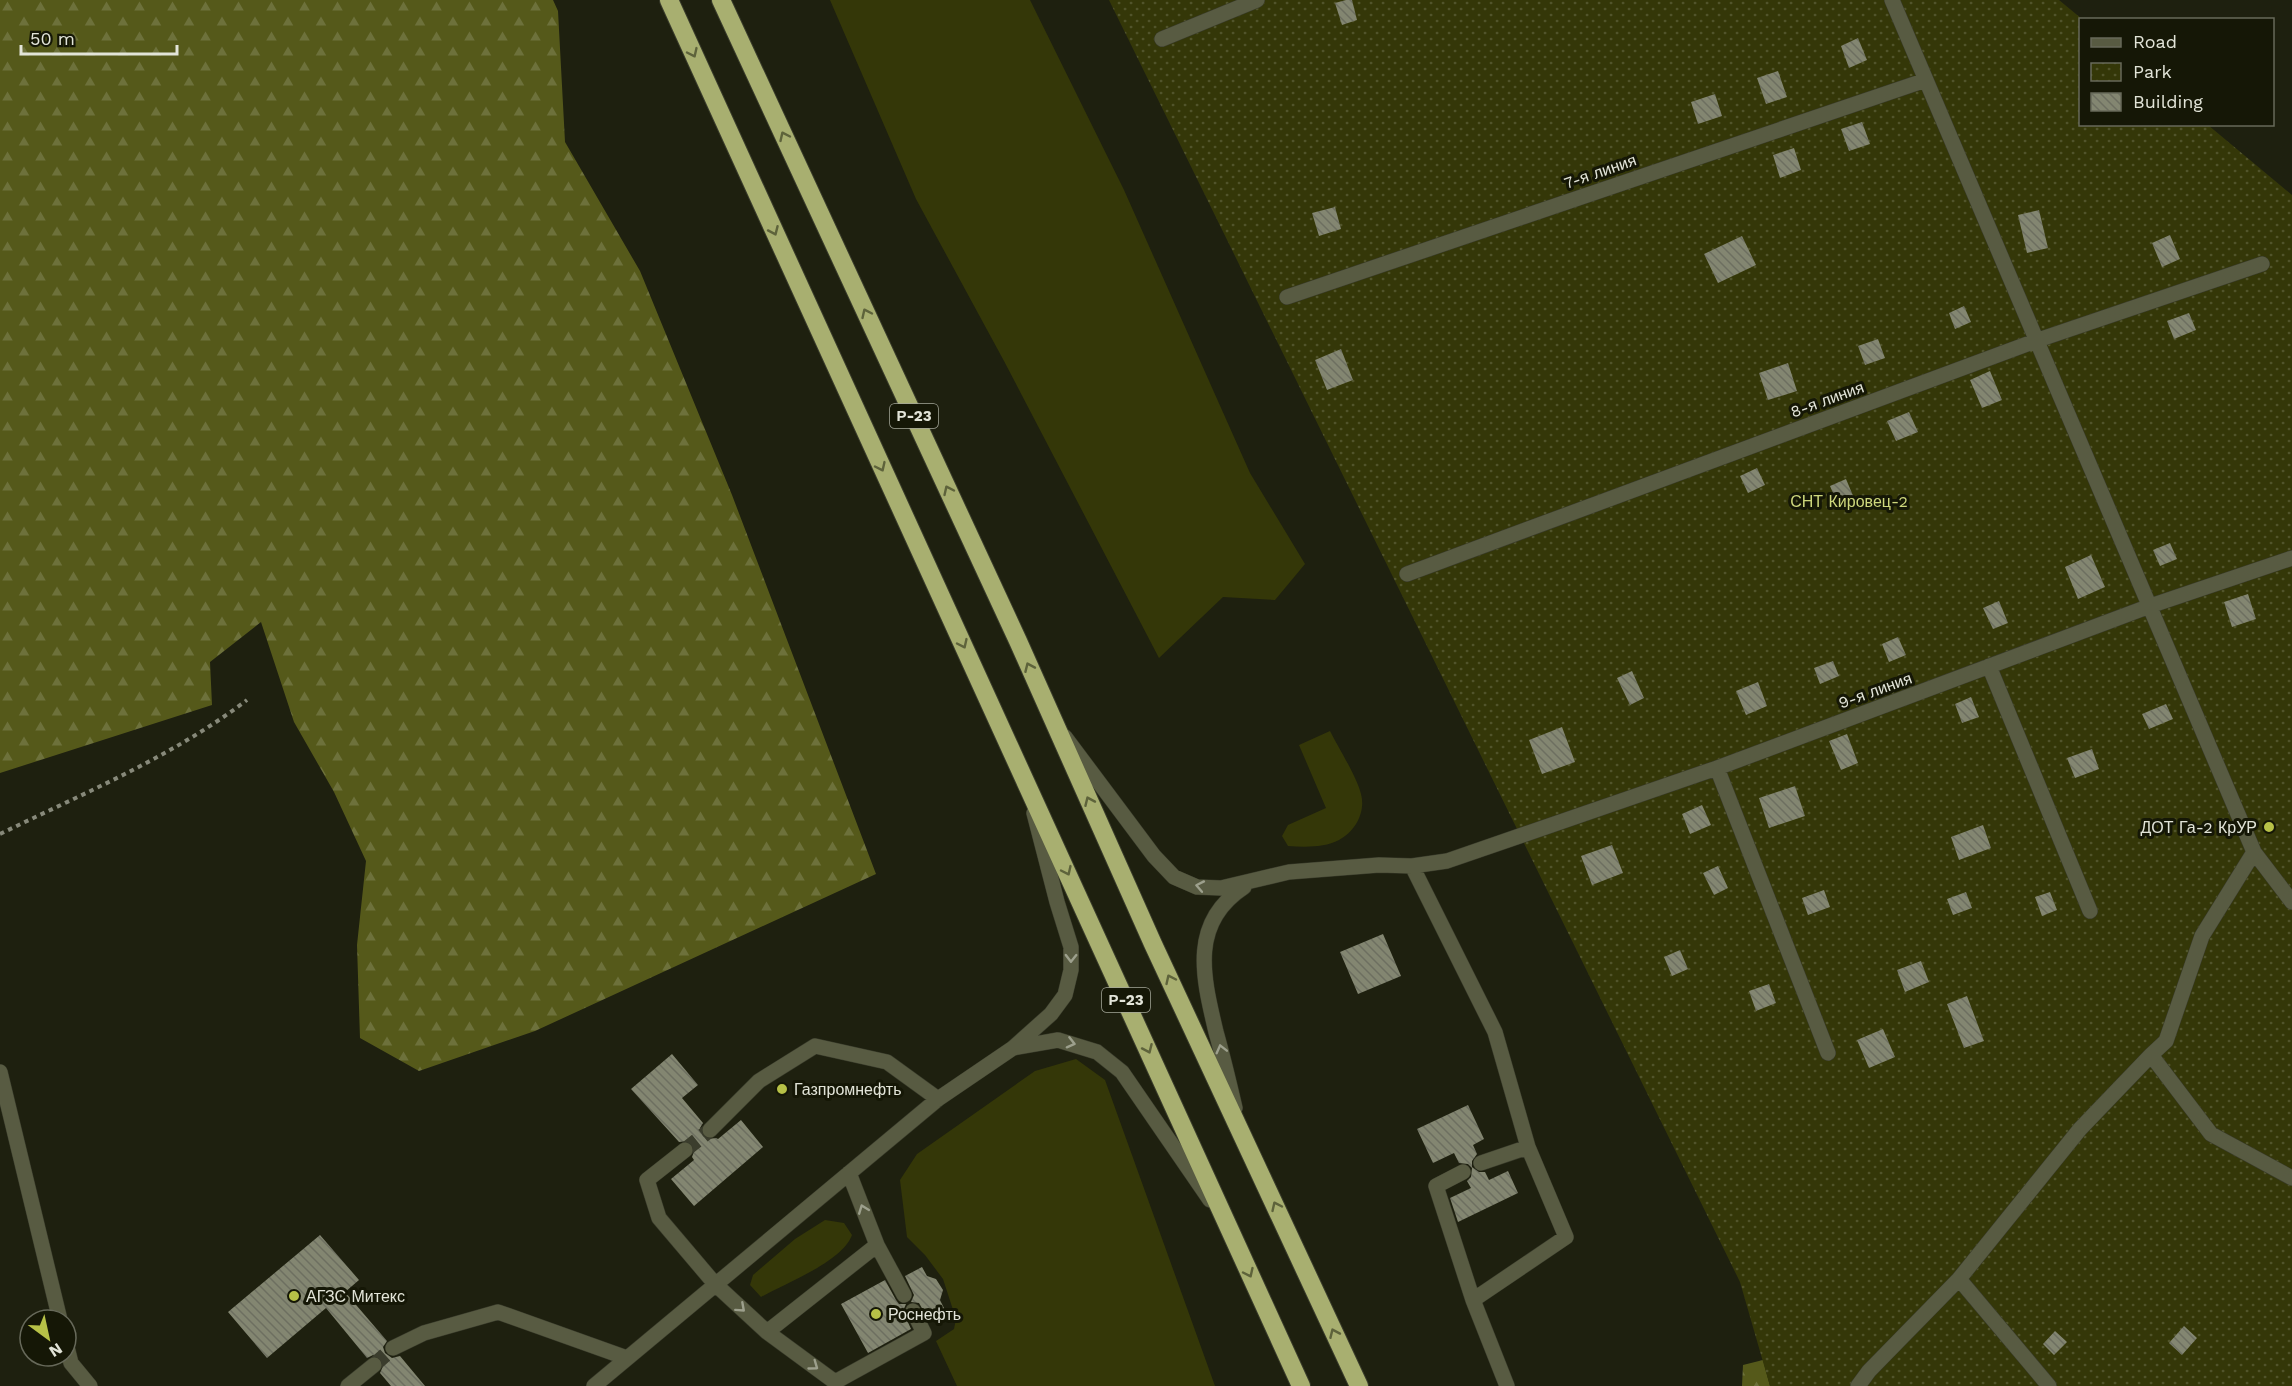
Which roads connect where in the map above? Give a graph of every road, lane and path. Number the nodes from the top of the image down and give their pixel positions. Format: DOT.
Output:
graph roads {
  1 [pos="669,0"];
  2 [pos="721,0"];
  3 [pos="1257,0"];
  4 [pos="1892,0"];
  5 [pos="1162,39"];
  6 [pos="1926,80"];
  7 [pos="2262,264"];
  8 [pos="1287,297"];
  9 [pos="2038,340"];
  10 [pos="2292,558"];
  11 [pos="1407,574"];
  12 [pos="2150,606"];
  13 [pos="1989,666"];
  14 [pos="247,700"];
  15 [pos="1053,720"];
  16 [pos="1717,768"];
  17 [pos="1025,780"];
  18 [pos="0,834"];
  19 [pos="2254,852"];
  20 [pos="1412,866"];
  21 [pos="1257,878"];
  22 [pos="2292,903"];
  23 [pos="2090,911"];
  24 [pos="1013,1048"];
  25 [pos="1828,1053"];
  26 [pos="2151,1055"];
  27 [pos="0,1072"];
  28 [pos="938,1099"];
  29 [pos="1240,1127"];
  30 [pos="710,1130"];
  31 [pos="1528,1147"];
  32 [pos="685,1150"];
  33 [pos="1481,1164"];
  34 [pos="1463,1172"];
  35 [pos="849,1173"];
  36 [pos="2292,1178"];
  37 [pos="1224,1220"];
  38 [pos="877,1245"];
  39 [pos="1959,1279"];
  40 [pos="715,1284"];
  41 [pos="904,1295"];
  42 [pos="1473,1300"];
  43 [pos="57,1308"];
  44 [pos="913,1311"];
  45 [pos="767,1332"];
  46 [pos="393,1348"];
  47 [pos="627,1358"];
  48 [pos="374,1365"];
  49 [pos="75,1368"];
  50 [pos="837,1384"];
  51 [pos="90,1386"];
  52 [pos="348,1386"];
  53 [pos="594,1386"];
  54 [pos="1301,1386"];
  55 [pos="1359,1386"];
  56 [pos="1507,1386"];
  57 [pos="1858,1386"];
  58 [pos="2049,1386"];
  1 -- 17 [label="highway, Р-23, one-way"];
  15 -- 2 [label="highway, Р-23, one-way"];
  3 -- 5 [label="street"];
  4 -- 6 [label="street"];
  6 -- 8 [label="street, 7-я линия"];
  6 -- 9 [label="street"];
  7 -- 9 [label="street, 8-я линия"];
  9 -- 11 [label="street, 8-я линия"];
  9 -- 12 [label="street"];
  10 -- 12 [label="street, 9-я линия"];
  12 -- 13 [label="street, 9-я линия"];
  12 -- 19 [label="street"];
  13 -- 16 [label="street, 9-я линия"];
  13 -- 23 [label="street"];
  14 -- 18 [label="path"];
  21 -- 15 [label="street, 9-я линия, one-way"];
  29 -- 15 [label="highway, Р-23, one-way"];
  16 -- 20 [label="street, 9-я линия"];
  16 -- 25 [label="street"];
  17 -- 24 [label="street, one-way"];
  17 -- 37 [label="highway, Р-23, one-way"];
  19 -- 22 [label="street"];
  19 -- 26 [label="street"];
  20 -- 21 [label="street, 9-я линия"];
  20 -- 31 [label="street"];
  29 -- 21 [label="street, one-way"];
  24 -- 28 [label="street"];
  24 -- 37 [label="street, one-way"];
  26 -- 36 [label="street"];
  26 -- 39 [label="street"];
  27 -- 43 [label="street"];
  28 -- 30 [label="street"];
  28 -- 35 [label="street"];
  55 -- 29 [label="highway, Р-23, one-way"];
  31 -- 33 [label="street"];
  31 -- 42 [label="street"];
  32 -- 40 [label="street"];
  34 -- 42 [label="street"];
  38 -- 35 [label="street, one-way"];
  35 -- 40 [label="street"];
  37 -- 54 [label="highway, Р-23, one-way"];
  38 -- 41 [label="street"];
  38 -- 45 [label="street"];
  39 -- 57 [label="street"];
  39 -- 58 [label="street"];
  40 -- 45 [label="street, one-way"];
  40 -- 47 [label="street"];
  42 -- 56 [label="street"];
  44 -- 50 [label="street"];
  45 -- 50 [label="street, one-way"];
  46 -- 47 [label="street"];
  47 -- 53 [label="street"];
  48 -- 52 [label="street"];
  49 -- 51 [label="street"];
}
